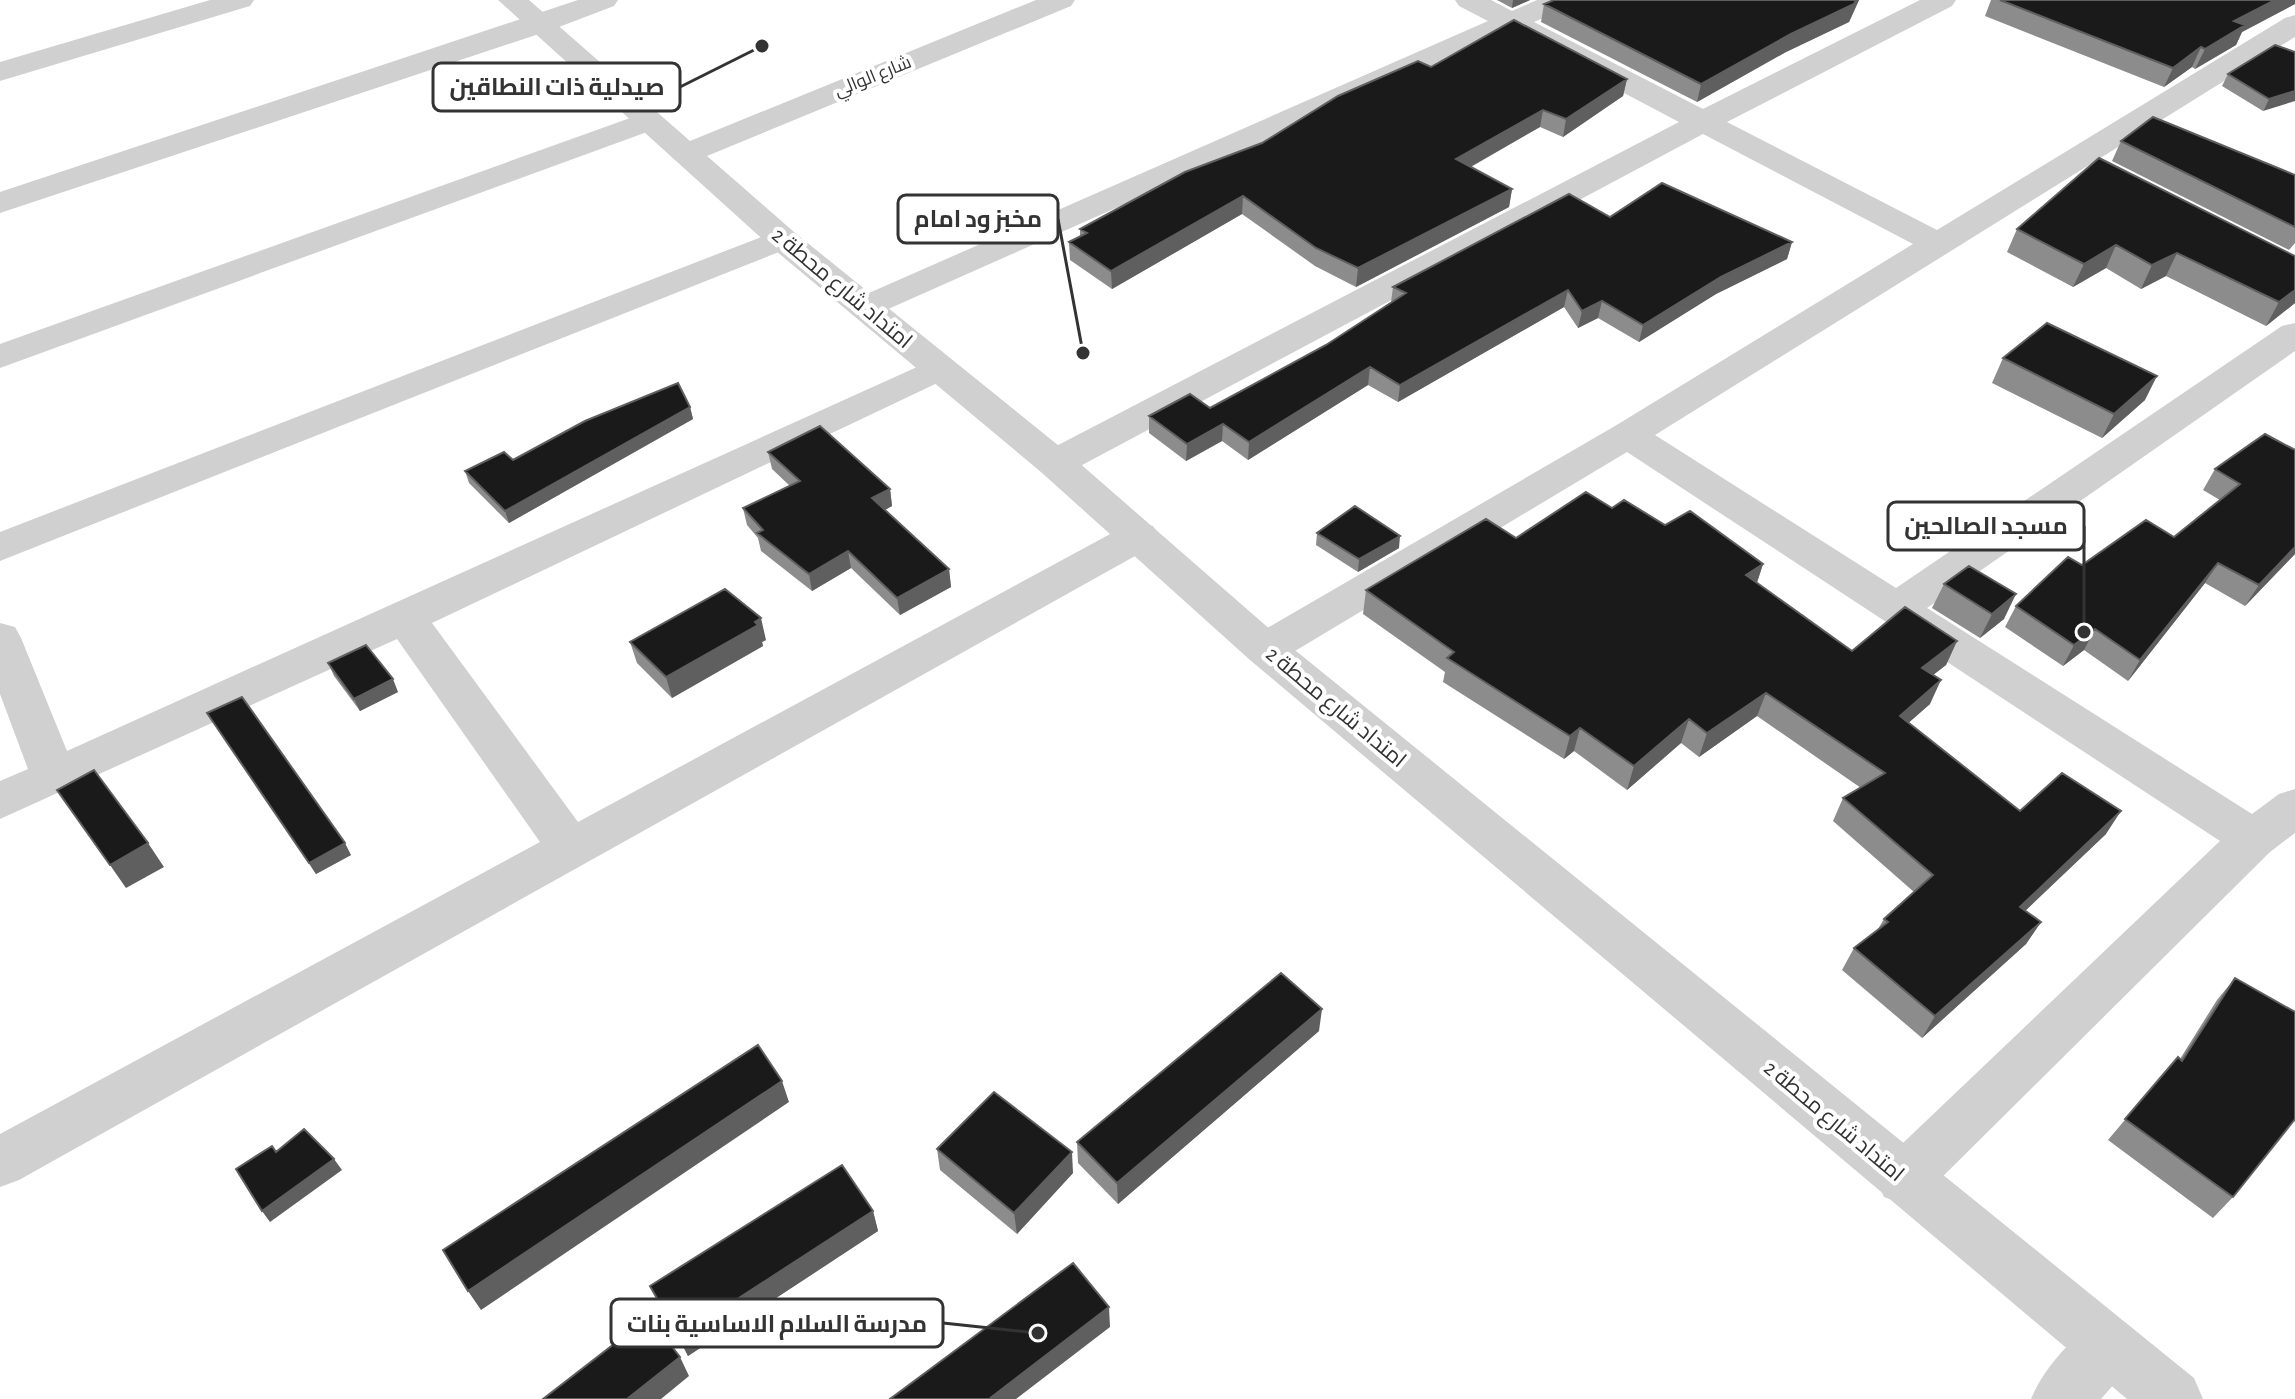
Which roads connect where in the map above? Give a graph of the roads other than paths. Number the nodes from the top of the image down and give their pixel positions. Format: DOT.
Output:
graph roads {
  1 [pos="240,0"];
  2 [pos="604,0"];
  3 [pos="1010,0"];
  4 [pos="1061,0"];
  5 [pos="1469,0"];
  6 [pos="1561,0"];
  7 [pos="1942,0"];
  8 [pos="526,12"];
  9 [pos="1511,22"];
  10 [pos="2295,24"];
  11 [pos="0,72"];
  12 [pos="1702,122"];
  13 [pos="666,138"];
  14 [pos="0,203"];
  15 [pos="782,239"];
  16 [pos="1936,243"];
  17 [pos="865,307"];
  18 [pos="2295,334"];
  19 [pos="0,357"];
  20 [pos="937,369"];
  21 [pos="1628,435"];
  22 [pos="1055,463"];
  23 [pos="1139,536"];
  24 [pos="0,547"];
  25 [pos="1897,608"];
  26 [pos="405,618"];
  27 [pos="0,638"];
  28 [pos="1265,649"];
  29 [pos="54,777"];
  30 [pos="0,801"];
  31 [pos="2295,807"];
  32 [pos="2253,839"];
  33 [pos="572,850"];
  34 [pos="0,1162"];
  35 [pos="1903,1179"];
  36 [pos="2109,1346"];
  37 [pos="2061,1399"];
  38 [pos="2173,1399"];
  1 -- 11 [label="street"];
  2 -- 8 [label="street"];
  3 -- 13 [label="street, شارع الوالي"];
  4 -- 13 [label="street, شارع الوالي"];
  5 -- 9 [label="street"];
  6 -- 9 [label="street"];
  7 -- 12 [label="street"];
  8 -- 13 [label="street, امتداد شارع محطة 2"];
  8 -- 14 [label="street"];
  9 -- 12 [label="street"];
  9 -- 17 [label="street"];
  10 -- 16 [label="street"];
  12 -- 16 [label="street"];
  12 -- 22 [label="street"];
  13 -- 15 [label="street, امتداد شارع محطة 2"];
  13 -- 19 [label="street"];
  15 -- 17 [label="street, امتداد شارع محطة 2"];
  15 -- 24 [label="street"];
  16 -- 21 [label="street"];
  17 -- 20 [label="street, امتداد شارع محطة 2"];
  18 -- 25 [label="street"];
  20 -- 22 [label="street, امتداد شارع محطة 2"];
  20 -- 26 [label="street"];
  21 -- 25 [label="street"];
  21 -- 28 [label="street"];
  22 -- 23 [label="street, امتداد شارع محطة 2"];
  23 -- 28 [label="street, امتداد شارع محطة 2"];
  23 -- 33 [label="street"];
  25 -- 32 [label="street"];
  26 -- 29 [label="street"];
  26 -- 33 [label="street"];
  27 -- 29 [label="street"];
  28 -- 35 [label="street, امتداد شارع محطة 2"];
  29 -- 30 [label="street"];
  31 -- 32 [label="street"];
  32 -- 35 [label="street"];
  33 -- 34 [label="street"];
  35 -- 36 [label="street, امتداد شارع محطة 2"];
  36 -- 37 [label="street"];
  36 -- 38 [label="street, امتداد شارع محطة 2"];
}
